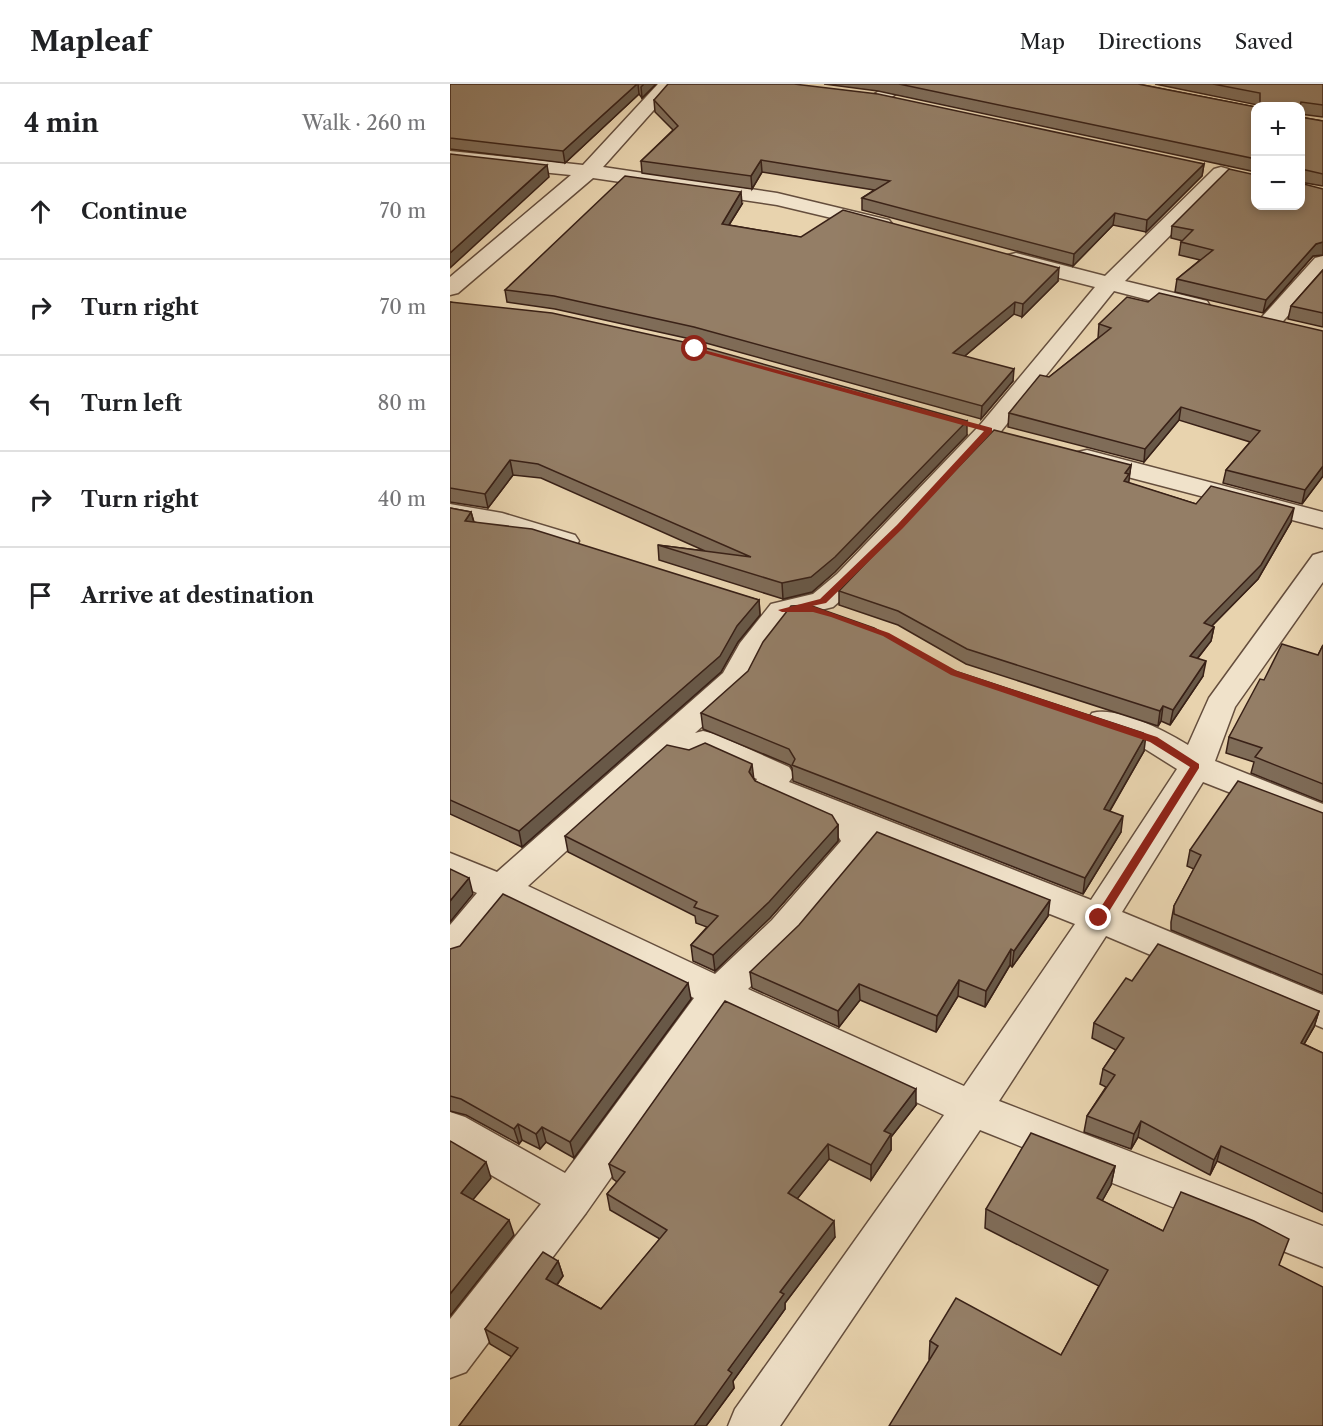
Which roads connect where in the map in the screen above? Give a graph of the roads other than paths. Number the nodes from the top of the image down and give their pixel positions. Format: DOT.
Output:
graph roads {
  1 [pos="668,84"];
  2 [pos="902,84"];
  3 [pos="854,96"];
  4 [pos="878,98"];
  5 [pos="900,103"];
  6 [pos="450,157"];
  7 [pos="1198,168"];
  8 [pos="586,172"];
  9 [pos="1221,173"];
  10 [pos="1244,178"];
  11 [pos="906,230"];
  12 [pos="996,255"];
  13 [pos="1323,263"];
  14 [pos="1108,285"];
  15 [pos="454,299"];
  16 [pos="1223,312"];
  17 [pos="1246,317"];
  18 [pos="1070,453"];
  19 [pos="450,512"];
  20 [pos="1323,520"];
  21 [pos="588,548"];
  22 [pos="1323,561"];
  23 [pos="749,599"];
  24 [pos="782,610"];
  25 [pos="844,619"];
  26 [pos="1072,711"];
  27 [pos="663,746"];
  28 [pos="1196,766"];
  29 [pos="1323,818"];
  30 [pos="846,820"];
  31 [pos="450,866"];
  32 [pos="501,889"];
  33 [pos="1099,918"];
  34 [pos="450,951"];
  35 [pos="719,994"];
  36 [pos="1323,1012"];
  37 [pos="972,1109"];
  38 [pos="450,1130"];
  39 [pos="571,1199"];
  40 [pos="1323,1247"];
  41 [pos="450,1356"];
  42 [pos="752,1426"];
  1 -- 8 [label="street"];
  2 -- 4 [label="street"];
  3 -- 4 [label="street"];
  4 -- 5 [label="street"];
  6 -- 8 [label="street"];
  7 -- 9 [label="street"];
  8 -- 11 [label="street"];
  8 -- 15 [label="street"];
  9 -- 10 [label="street"];
  9 -- 14 [label="street"];
  12 -- 14 [label="street"];
  13 -- 17 [label="street"];
  14 -- 16 [label="street"];
  14 -- 24 [label="street"];
  18 -- 20 [label="street"];
  19 -- 21 [label="street"];
  22 -- 28 [label="street"];
  23 -- 24 [label="street"];
  24 -- 25 [label="street"];
  24 -- 27 [label="street"];
  26 -- 28 [label="street"];
  27 -- 30 [label="street"];
  27 -- 32 [label="street"];
  28 -- 29 [label="street"];
  28 -- 33 [label="street"];
  30 -- 33 [label="street"];
  30 -- 35 [label="street"];
  31 -- 32 [label="street"];
  32 -- 34 [label="street"];
  32 -- 35 [label="street"];
  33 -- 36 [label="street"];
  33 -- 37 [label="street"];
  35 -- 37 [label="street"];
  35 -- 39 [label="street"];
  37 -- 40 [label="street"];
  37 -- 42 [label="street"];
  38 -- 39 [label="street"];
  39 -- 41 [label="street"];
}
